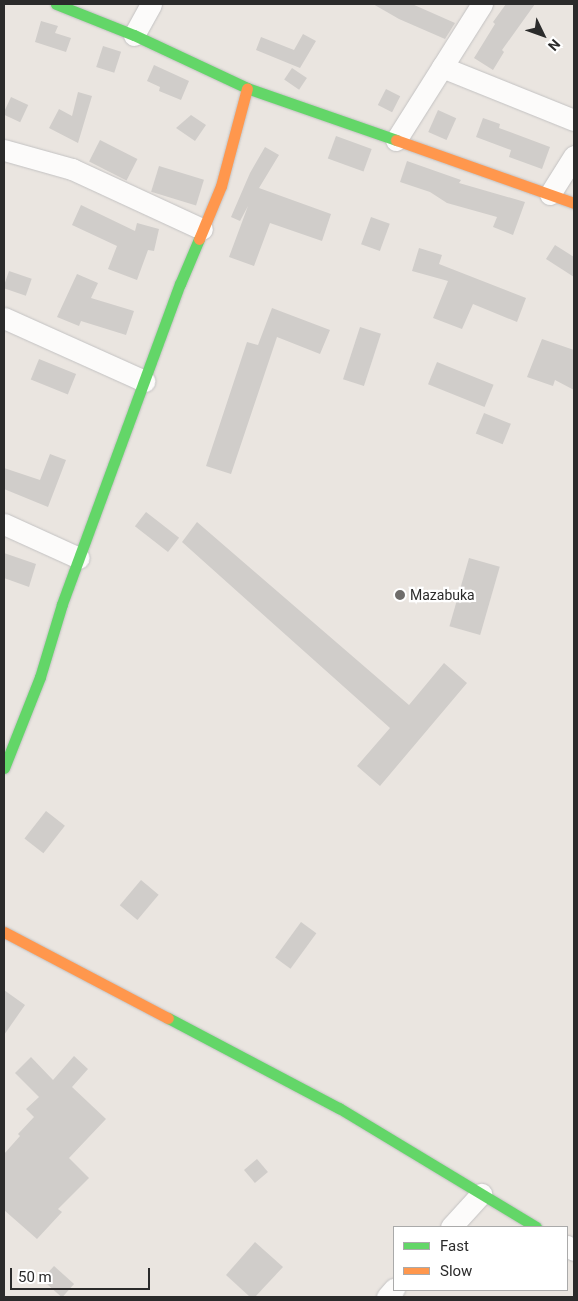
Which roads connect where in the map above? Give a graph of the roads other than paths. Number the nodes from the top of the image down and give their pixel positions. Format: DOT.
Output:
graph roads {
  1 [pos="56,4"];
  2 [pos="151,4"];
  3 [pos="482,4"];
  4 [pos="134,35"];
  5 [pos="442,67"];
  6 [pos="247,88"];
  7 [pos="574,120"];
  8 [pos="396,140"];
  9 [pos="4,150"];
  10 [pos="574,156"];
  11 [pos="550,194"];
  12 [pos="574,203"];
  13 [pos="202,229"];
  14 [pos="4,318"];
  15 [pos="144,381"];
  16 [pos="4,524"];
  17 [pos="79,558"];
  18 [pos="4,768"];
  19 [pos="4,932"];
  20 [pos="481,1194"];
  21 [pos="452,1226"];
  22 [pos="534,1226"];
  1 -- 4 [label="street"];
  2 -- 4 [label="street"];
  3 -- 5 [label="street"];
  4 -- 6 [label="street"];
  5 -- 7 [label="street"];
  5 -- 8 [label="street"];
  6 -- 8 [label="street"];
  6 -- 13 [label="street"];
  8 -- 11 [label="street"];
  9 -- 13 [label="street"];
  10 -- 11 [label="street"];
  11 -- 12 [label="street"];
  13 -- 15 [label="street"];
  14 -- 15 [label="street"];
  15 -- 17 [label="street"];
  16 -- 17 [label="street"];
  17 -- 18 [label="street"];
  19 -- 20 [label="street"];
  20 -- 21 [label="street"];
  20 -- 22 [label="street"];
}
